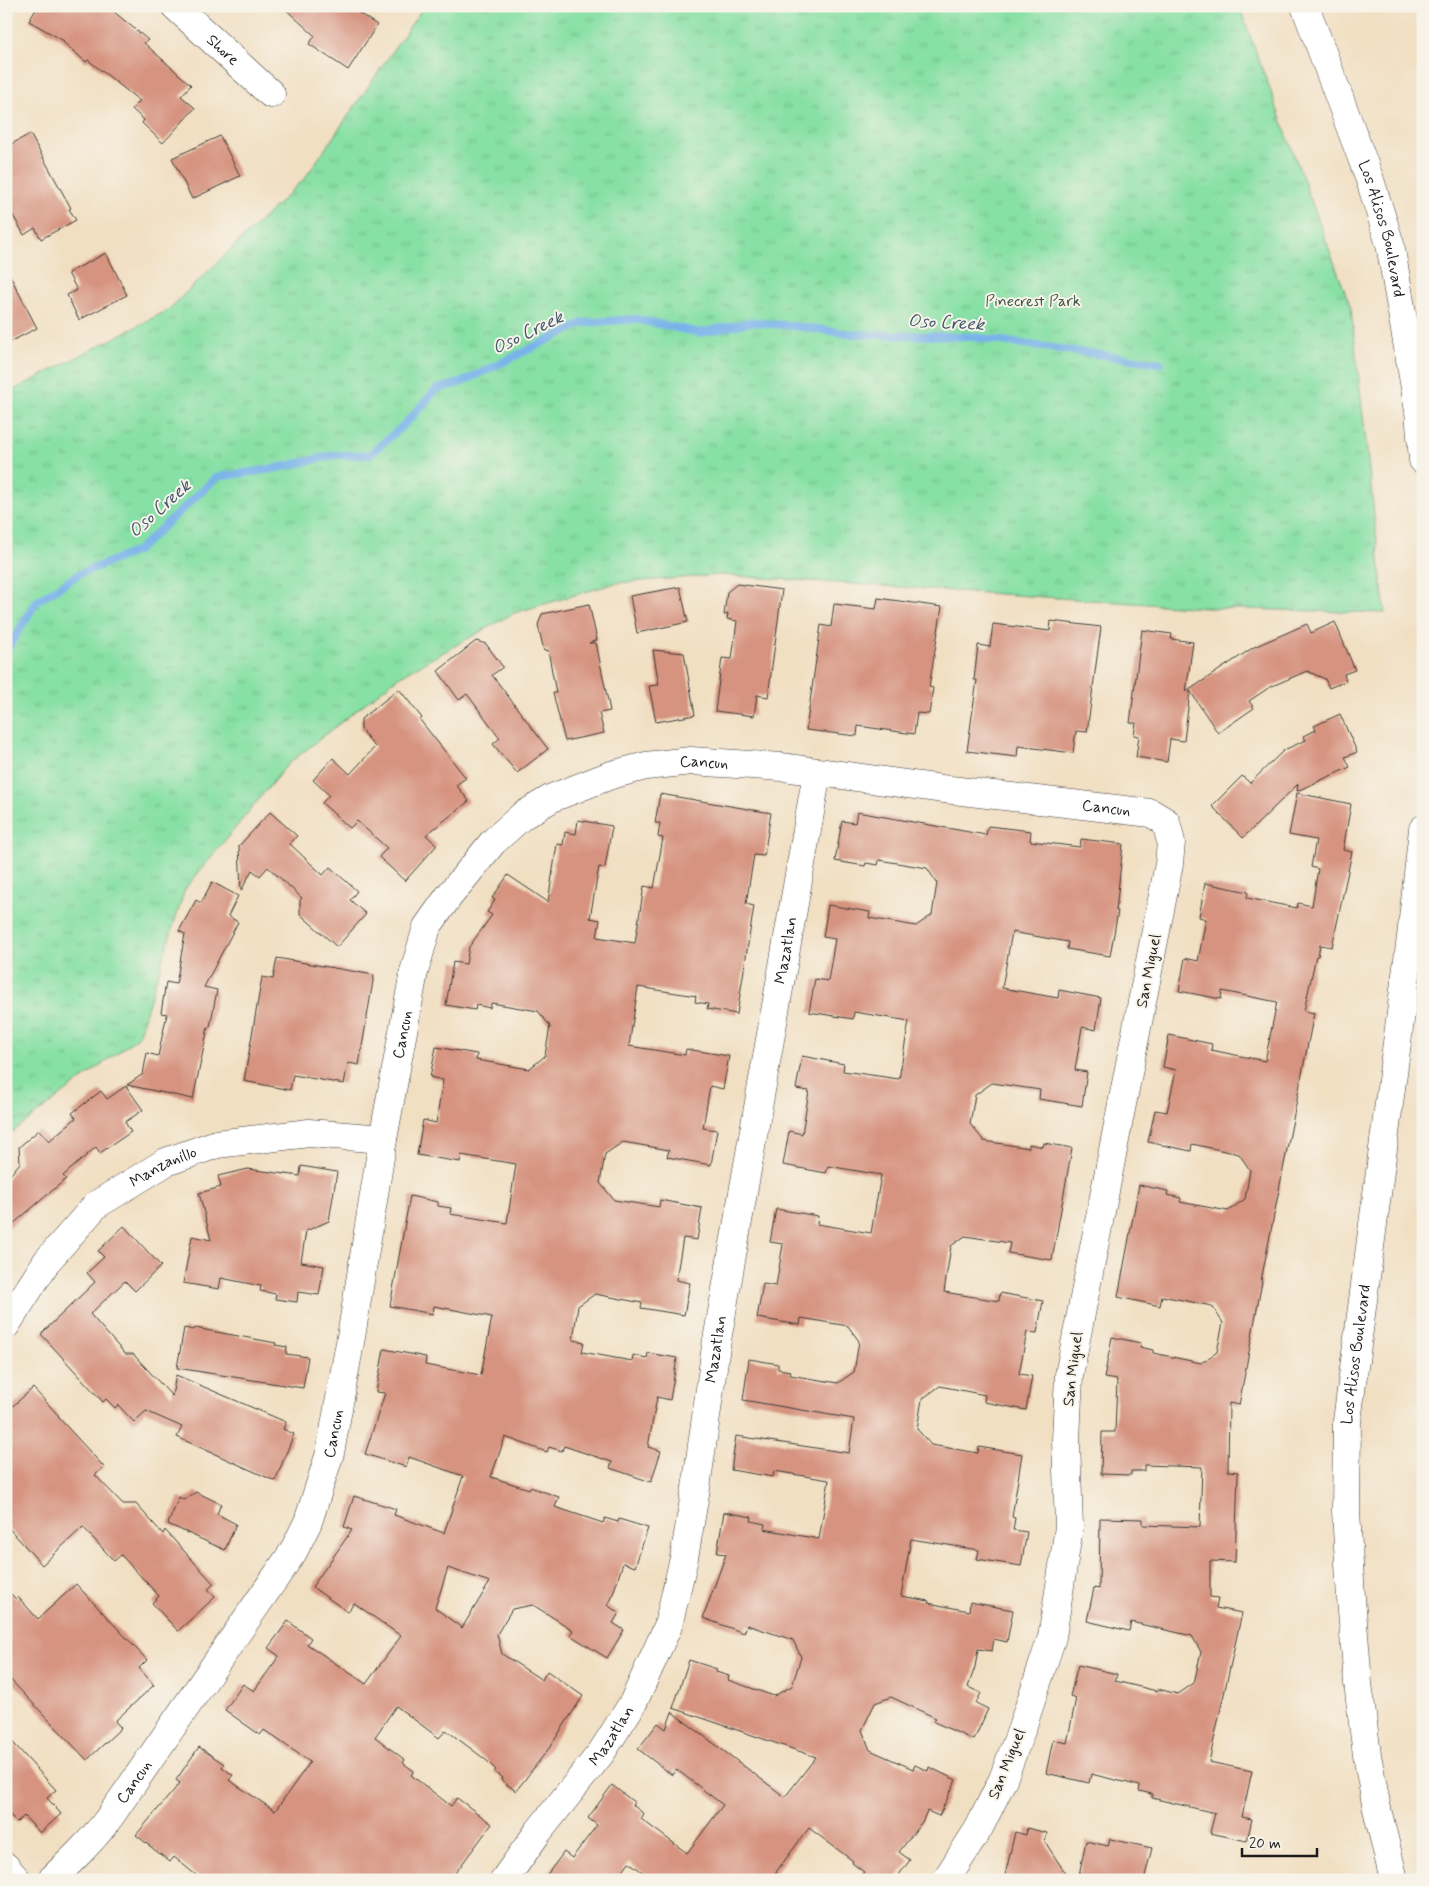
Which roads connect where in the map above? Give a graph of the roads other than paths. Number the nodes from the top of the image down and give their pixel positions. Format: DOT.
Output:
graph roads {
  1 [pos="175,6"];
  2 [pos="1305,6"];
  3 [pos="271,94"];
  4 [pos="1423,460"];
  5 [pos="817,773"];
  6 [pos="1423,829"];
  7 [pos="1171,842"];
  8 [pos="383,1139"];
  9 [pos="6,1325"];
  10 [pos="6,1868"];
  11 [pos="17,1880"];
  12 [pos="51,1880"];
  13 [pos="504,1880"];
  14 [pos="946,1880"];
  15 [pos="1394,1880"];
  1 -- 3 [label="street, Shore"];
  2 -- 4 [label="street, Los Alisos Boulevard"];
  5 -- 7 [label="street, Cancun"];
  5 -- 8 [label="street, Cancun"];
  5 -- 13 [label="street, Mazatlan"];
  6 -- 15 [label="street, Los Alisos Boulevard"];
  7 -- 14 [label="street, San Miguel"];
  8 -- 9 [label="street, Manzanillo"];
  8 -- 12 [label="street, Cancun"];
  10 -- 11 [label="street"];
}
